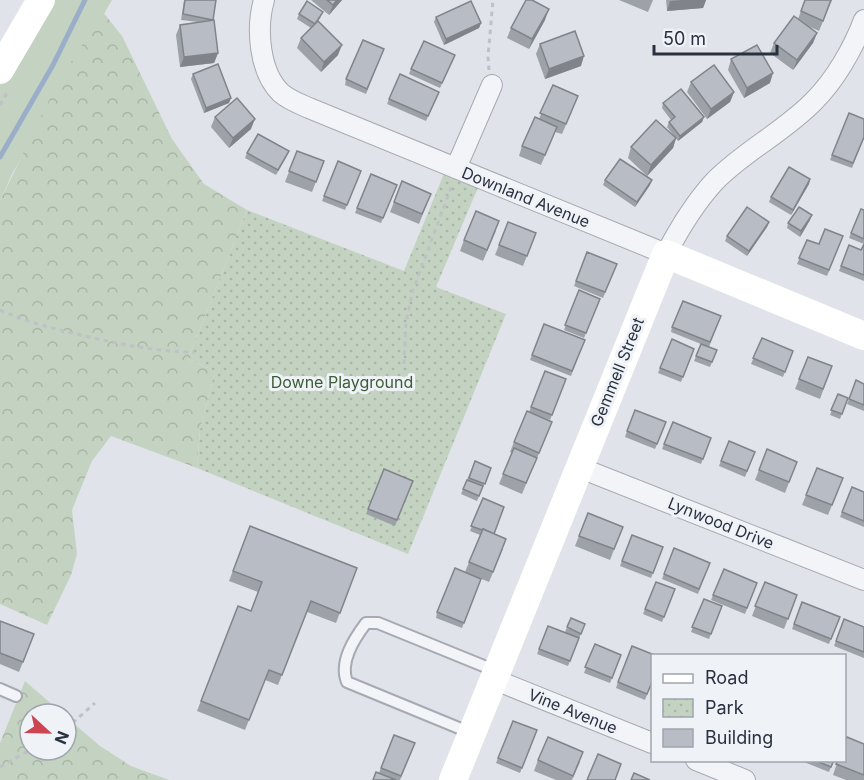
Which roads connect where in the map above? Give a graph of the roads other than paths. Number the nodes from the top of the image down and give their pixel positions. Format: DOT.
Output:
graph roads {
  1 [pos="41,0"];
  2 [pos="264,0"];
  3 [pos="863,24"];
  4 [pos="0,70"];
  5 [pos="492,85"];
  6 [pos="456,168"];
  7 [pos="666,254"];
  8 [pos="864,336"];
  9 [pos="578,467"];
  10 [pos="864,580"];
  11 [pos="495,675"];
  12 [pos="0,689"];
  13 [pos="16,696"];
  14 [pos="472,733"];
  15 [pos="651,743"];
  16 [pos="701,762"];
  17 [pos="453,780"];
  18 [pos="745,780"];
  1 -- 4 [label="street"];
  2 -- 6 [label="street, Downland Avenue"];
  3 -- 7 [label="street, Gemmell Street"];
  5 -- 6 [label="street"];
  6 -- 7 [label="street, Downland Avenue"];
  7 -- 8 [label="street, Downland Avenue"];
  7 -- 9 [label="street, Gemmell Street"];
  9 -- 10 [label="street, Lynwood Drive"];
  9 -- 11 [label="street, Gemmell Street"];
  11 -- 14 [label="street, Gemmell Street"];
  11 -- 14 [label="lane"];
  11 -- 15 [label="street, Vine Avenue"];
  12 -- 13 [label="lane"];
  14 -- 17 [label="street, Gemmell Street"];
  16 -- 18 [label="street"];
}
